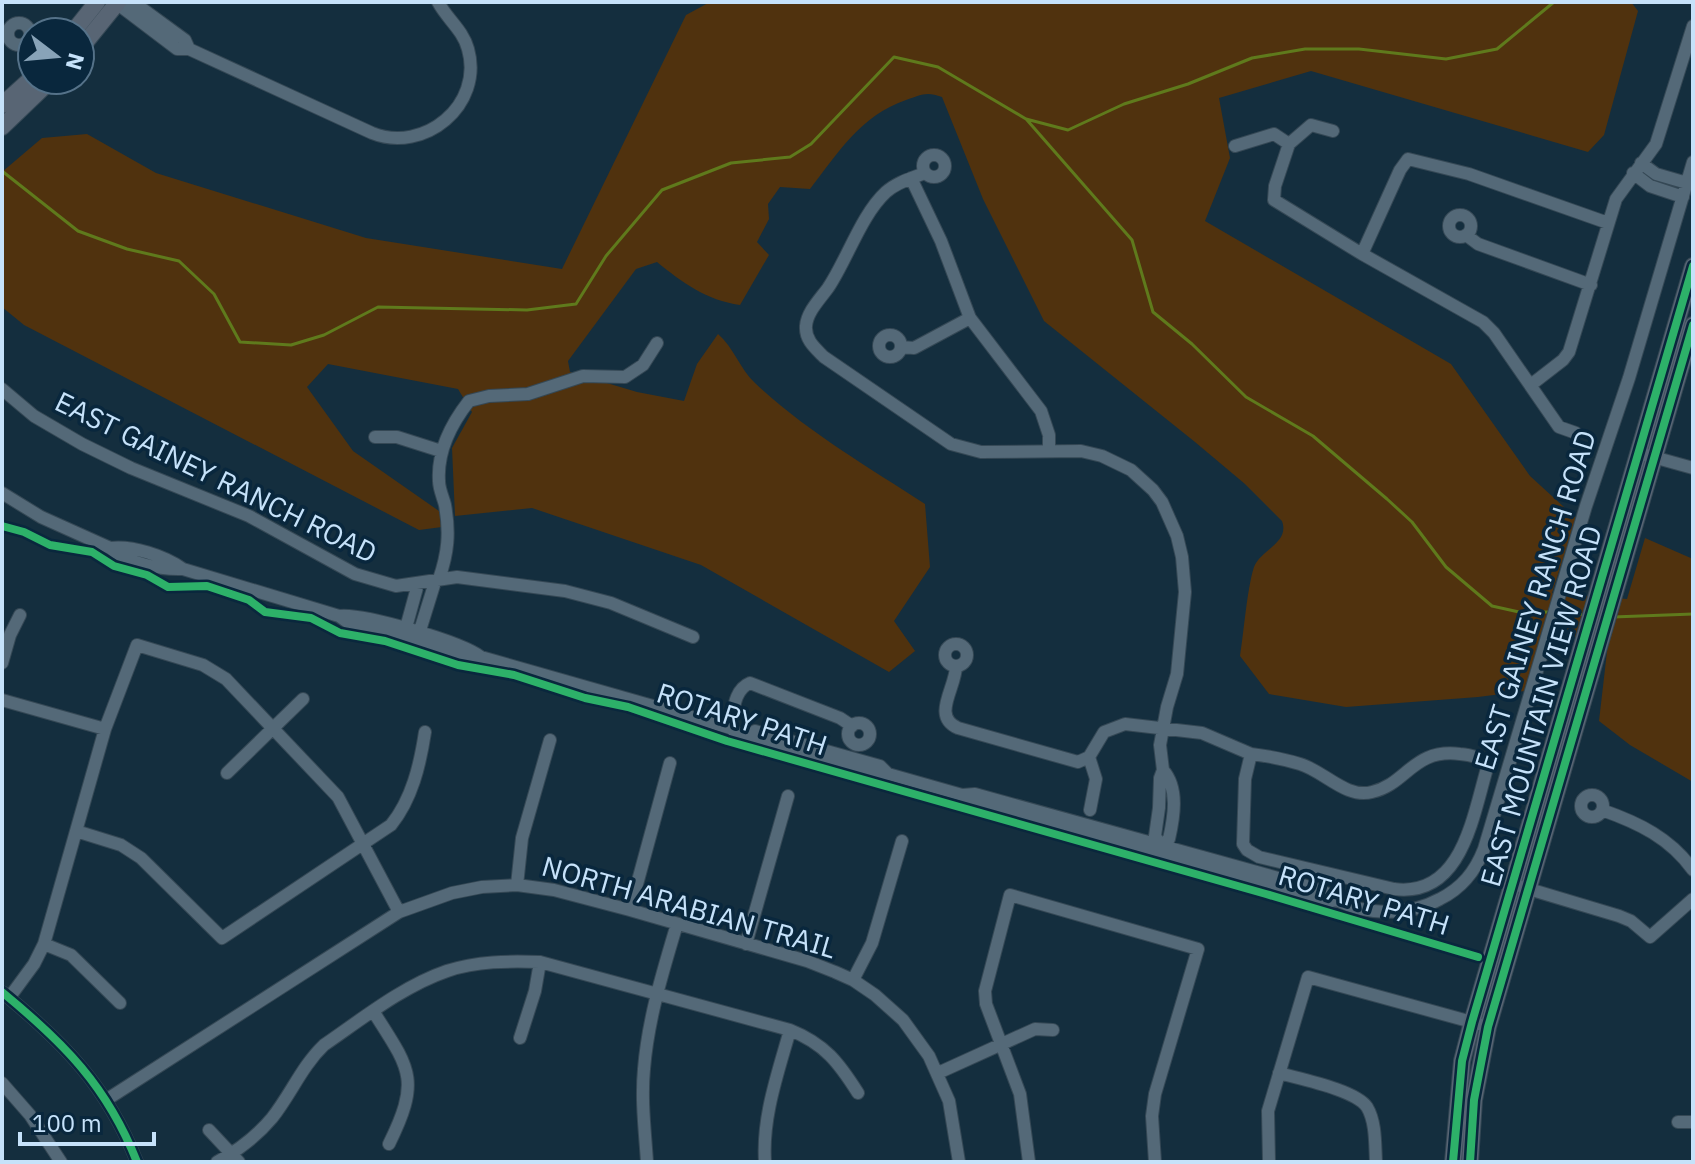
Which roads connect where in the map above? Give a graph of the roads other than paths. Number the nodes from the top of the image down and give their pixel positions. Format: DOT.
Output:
graph roads {
  1 [pos="120,2"];
  2 [pos="438,2"];
  3 [pos="1693,26"];
  4 [pos="96,30"];
  5 [pos="34,96"];
  6 [pos="2,127"];
  7 [pos="1333,131"];
  8 [pos="1289,144"];
  9 [pos="1235,146"];
  10 [pos="1693,162"];
  11 [pos="1637,168"];
  12 [pos="925,173"];
  13 [pos="911,178"];
  14 [pos="1685,190"];
  15 [pos="1608,223"];
  16 [pos="1466,235"];
  17 [pos="1362,254"];
  18 [pos="1693,266"];
  19 [pos="1591,285"];
  20 [pos="970,318"];
  21 [pos="1693,325"];
  22 [pos="657,343"];
  23 [pos="901,347"];
  24 [pos="1532,384"];
  25 [pos="2,389"];
  26 [pos="1576,433"];
  27 [pos="375,437"];
  28 [pos="1049,450"];
  29 [pos="441,451"];
  30 [pos="1647,456"];
  31 [pos="1693,468"];
  32 [pos="2,493"];
  33 [pos="437,580"];
  34 [pos="418,584"];
  35 [pos="20,615"];
  36 [pos="404,634"];
  37 [pos="693,637"];
  38 [pos="418,638"];
  39 [pos="2,663"];
  40 [pos="956,666"];
  41 [pos="303,699"];
  42 [pos="2,700"];
  43 [pos="852,726"];
  44 [pos="273,727"];
  45 [pos="730,728"];
  46 [pos="1162,728"];
  47 [pos="105,729"];
  48 [pos="425,732"];
  49 [pos="550,740"];
  50 [pos="1251,754"];
  51 [pos="1089,757"];
  52 [pos="670,763"];
  53 [pos="227,773"];
  54 [pos="788,796"];
  55 [pos="1090,810"];
  56 [pos="1602,810"];
  57 [pos="76,831"];
  58 [pos="902,841"];
  59 [pos="365,844"];
  60 [pos="1159,849"];
  61 [pos="1693,870"];
  62 [pos="517,885"];
  63 [pos="1520,887"];
  64 [pos="1693,899"];
  65 [pos="630,910"];
  66 [pos="399,912"];
  67 [pos="677,924"];
  68 [pos="44,944"];
  69 [pos="746,944"];
  70 [pos="540,962"];
  71 [pos="853,980"];
  72 [pos="657,994"];
  73 [pos="6,995"];
  74 [pos="120,1003"];
  75 [pos="373,1011"];
  76 [pos="1472,1022"];
  77 [pos="1488,1027"];
  78 [pos="790,1030"];
  79 [pos="1053,1030"];
  80 [pos="520,1038"];
  81 [pos="1002,1044"];
  82 [pos="938,1073"];
  83 [pos="1279,1073"];
  84 [pos="2,1083"];
  85 [pos="858,1093"];
  86 [pos="106,1100"];
  87 [pos="1678,1122"];
  88 [pos="1693,1122"];
  89 [pos="209,1130"];
  90 [pos="389,1144"];
  91 [pos="236,1157"];
  92 [pos="61,1162"];
  93 [pos="137,1162"];
  94 [pos="217,1162"];
  95 [pos="647,1162"];
  96 [pos="765,1162"];
  97 [pos="959,1162"];
  98 [pos="1029,1162"];
  99 [pos="1155,1162"];
  100 [pos="1269,1162"];
  101 [pos="1376,1162"];
  102 [pos="1453,1162"];
  103 [pos="1470,1162"];
  1 -- 2 [label="street"];
  1 -- 4 [label="main road"];
  3 -- 11 [label="street"];
  5 -- 6 [label="main road"];
  7 -- 8 [label="street"];
  8 -- 9 [label="street"];
  8 -- 17 [label="street, EAST GAINEY RANCH ROAD"];
  10 -- 14 [label="street, EAST GAINEY RANCH ROAD"];
  11 -- 14 [label="street"];
  11 -- 15 [label="street"];
  12 -- 13 [label="street"];
  13 -- 20 [label="street"];
  13 -- 28 [label="street"];
  14 -- 60 [label="street, EAST GAINEY RANCH ROAD"];
  15 -- 17 [label="street"];
  15 -- 19 [label="street"];
  16 -- 19 [label="street"];
  17 -- 24 [label="street, EAST GAINEY RANCH ROAD"];
  18 -- 30 [label="main road, EAST MOUNTAIN VIEW ROAD"];
  19 -- 24 [label="street"];
  20 -- 23 [label="street"];
  20 -- 28 [label="street"];
  21 -- 30 [label="main road, EAST MOUNTAIN VIEW ROAD"];
  22 -- 29 [label="street"];
  24 -- 26 [label="street, EAST GAINEY RANCH ROAD"];
  25 -- 34 [label="street, EAST GAINEY RANCH ROAD"];
  27 -- 29 [label="street"];
  28 -- 46 [label="street"];
  29 -- 33 [label="street"];
  30 -- 31 [label="street"];
  30 -- 63 [label="main road, EAST MOUNTAIN VIEW ROAD"];
  32 -- 36 [label="street, EAST GAINEY RANCH ROAD"];
  33 -- 34 [label="street, EAST GAINEY RANCH ROAD"];
  33 -- 37 [label="street, EAST GAINEY RANCH ROAD"];
  33 -- 38 [label="street"];
  34 -- 36 [label="street"];
  35 -- 39 [label="street"];
  36 -- 38 [label="street, EAST GAINEY RANCH ROAD"];
  38 -- 45 [label="street, EAST GAINEY RANCH ROAD"];
  40 -- 51 [label="street"];
  41 -- 44 [label="street"];
  42 -- 47 [label="street"];
  43 -- 45 [label="street"];
  44 -- 47 [label="street"];
  44 -- 53 [label="street"];
  44 -- 59 [label="street"];
  45 -- 60 [label="street, EAST GAINEY RANCH ROAD"];
  46 -- 50 [label="street, EAST GAINEY RANCH ROAD"];
  46 -- 51 [label="street, EAST GAINEY RANCH ROAD"];
  46 -- 60 [label="street"];
  47 -- 57 [label="street"];
  48 -- 59 [label="street"];
  49 -- 62 [label="street"];
  50 -- 50 [label="street, EAST GAINEY RANCH ROAD"];
  51 -- 55 [label="street"];
  52 -- 65 [label="street"];
  54 -- 69 [label="street"];
  56 -- 61 [label="street"];
  57 -- 59 [label="street"];
  57 -- 68 [label="street"];
  58 -- 71 [label="street"];
  59 -- 66 [label="street"];
  62 -- 65 [label="street, NORTH ARABIAN TRAIL"];
  62 -- 66 [label="street, NORTH ARABIAN TRAIL"];
  63 -- 64 [label="street"];
  63 -- 76 [label="main road, EAST MOUNTAIN VIEW ROAD"];
  63 -- 77 [label="main road, EAST MOUNTAIN VIEW ROAD"];
  65 -- 67 [label="street, NORTH ARABIAN TRAIL"];
  66 -- 86 [label="street, NORTH ARABIAN TRAIL"];
  67 -- 69 [label="street, NORTH ARABIAN TRAIL"];
  67 -- 72 [label="street"];
  68 -- 73 [label="street"];
  68 -- 74 [label="street"];
  69 -- 71 [label="street, NORTH ARABIAN TRAIL"];
  70 -- 72 [label="street"];
  70 -- 75 [label="street"];
  70 -- 80 [label="street"];
  71 -- 82 [label="street, NORTH ARABIAN TRAIL"];
  72 -- 78 [label="street"];
  72 -- 95 [label="street"];
  73 -- 86 [label="street"];
  75 -- 90 [label="street"];
  75 -- 91 [label="street"];
  76 -- 77 [label="street"];
  76 -- 83 [label="street"];
  76 -- 102 [label="main road, EAST MOUNTAIN VIEW ROAD"];
  77 -- 103 [label="main road, EAST MOUNTAIN VIEW ROAD"];
  78 -- 85 [label="street"];
  78 -- 96 [label="street"];
  79 -- 81 [label="street"];
  81 -- 82 [label="street"];
  81 -- 98 [label="street"];
  81 -- 99 [label="street"];
  82 -- 97 [label="street, NORTH ARABIAN TRAIL"];
  83 -- 100 [label="street"];
  83 -- 101 [label="street"];
  84 -- 92 [label="street"];
  86 -- 93 [label="street"];
  87 -- 88 [label="street"];
  89 -- 91 [label="street"];
  91 -- 94 [label="street"];
}
